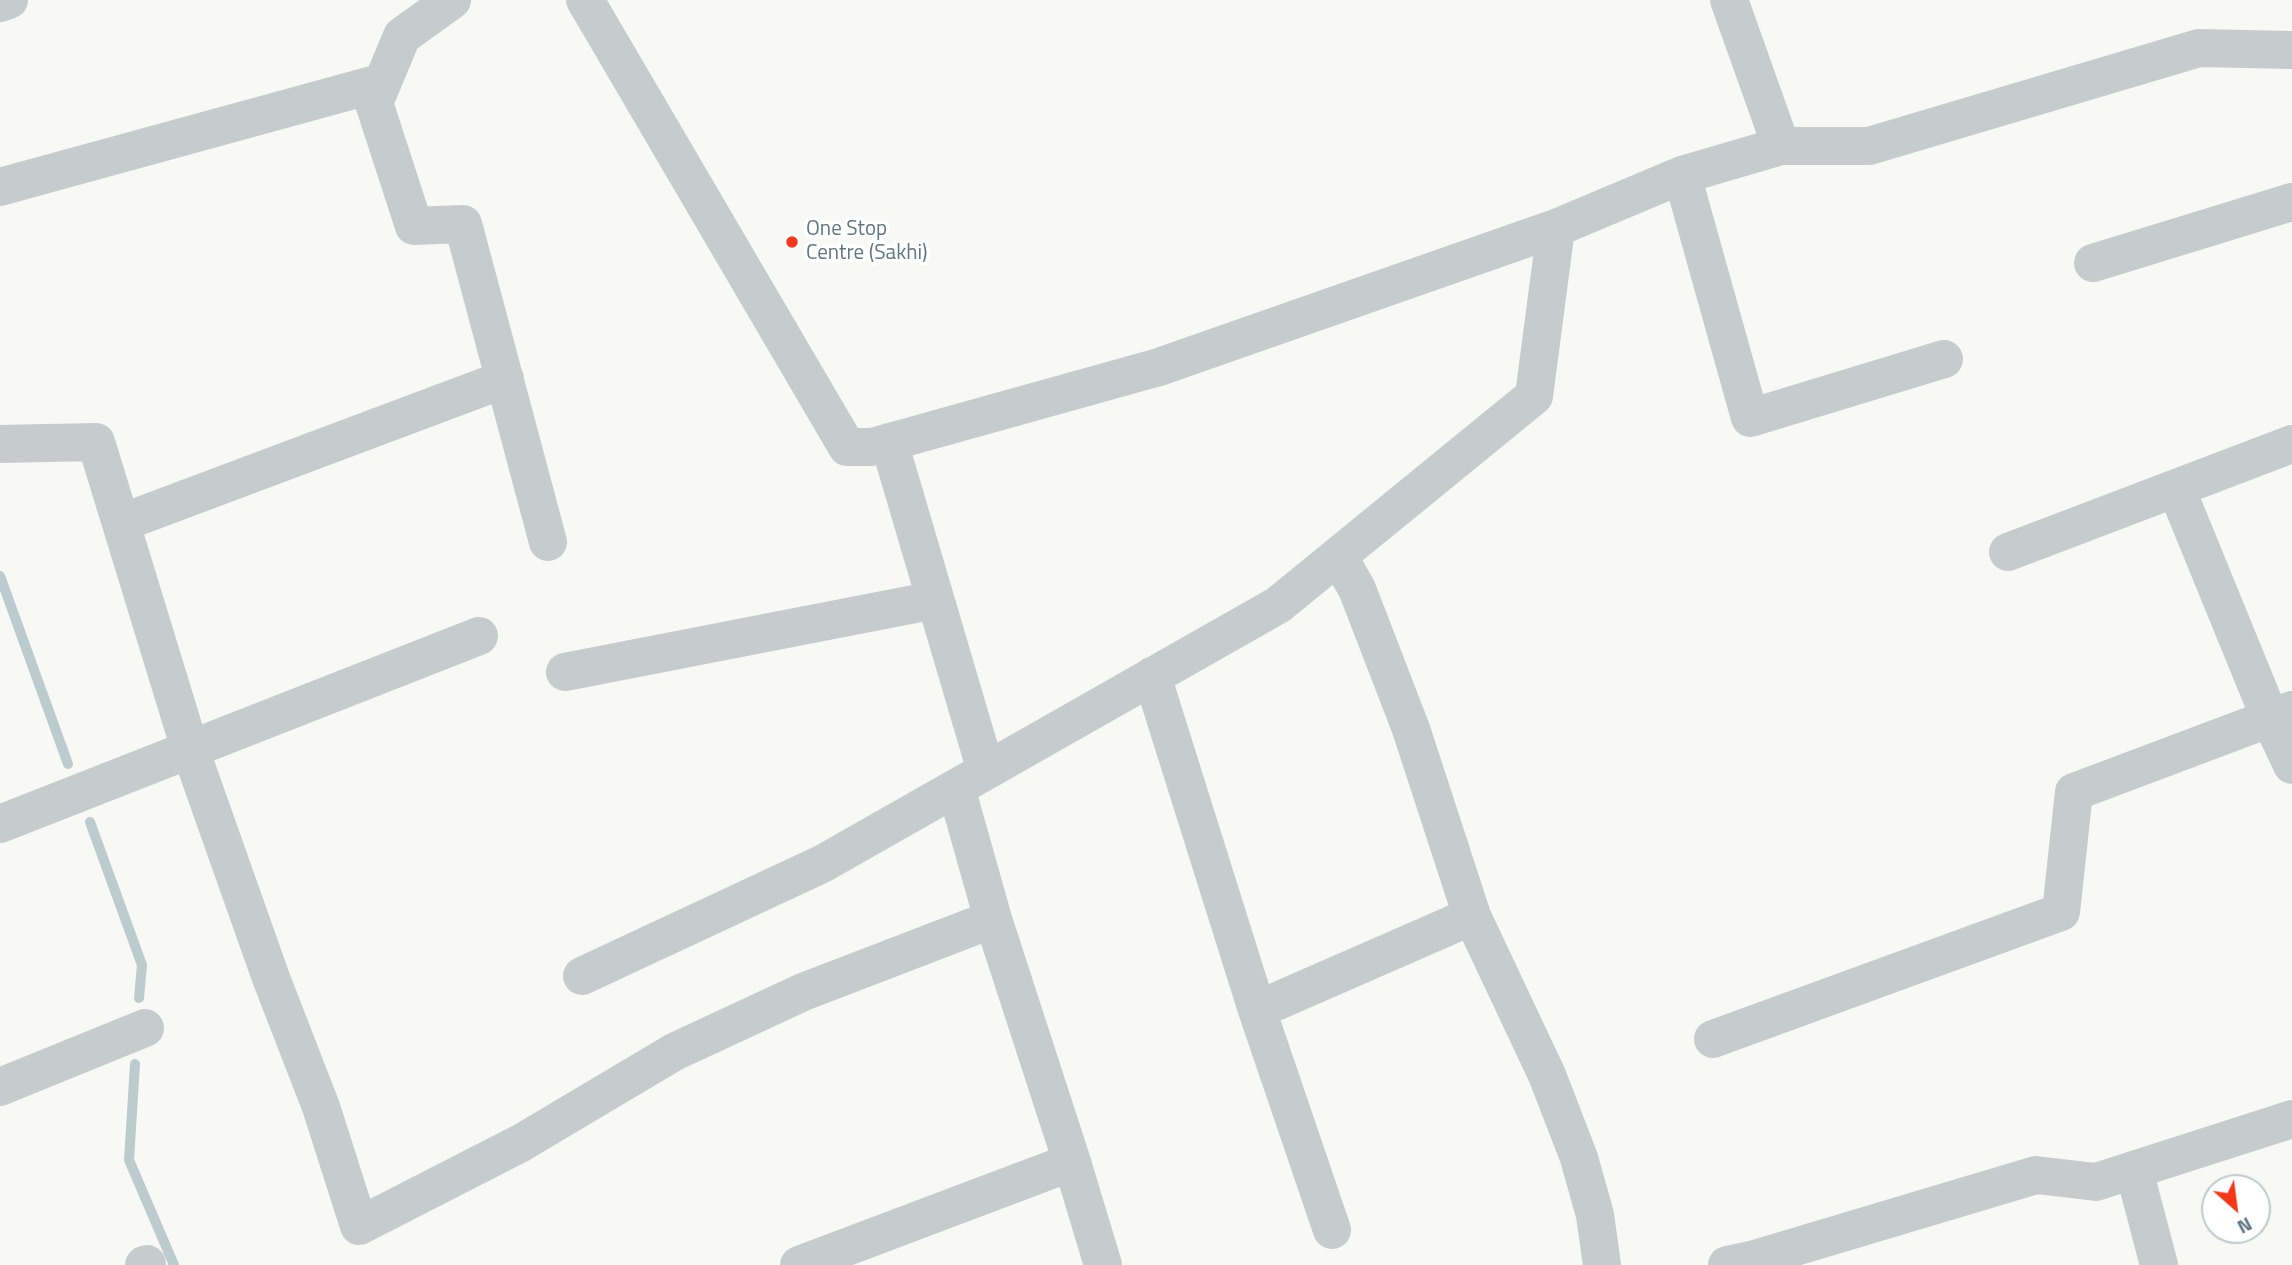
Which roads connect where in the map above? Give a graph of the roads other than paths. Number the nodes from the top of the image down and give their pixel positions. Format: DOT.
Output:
graph roads {
  1 [pos="9,0"];
  2 [pos="452,0"];
  3 [pos="584,0"];
  4 [pos="1729,0"];
  5 [pos="0,3"];
  6 [pos="2292,50"];
  7 [pos="383,82"];
  8 [pos="1781,146"];
  9 [pos="1682,175"];
  10 [pos="0,187"];
  11 [pos="2292,202"];
  12 [pos="1556,228"];
  13 [pos="2093,263"];
  14 [pos="1944,359"];
  15 [pos="505,379"];
  16 [pos="889,442"];
  17 [pos="0,444"];
  18 [pos="2292,444"];
  19 [pos="2176,488"];
  20 [pos="121,523"];
  21 [pos="548,542"];
  22 [pos="2008,552"];
  23 [pos="1338,556"];
  24 [pos="935,600"];
  25 [pos="479,636"];
  26 [pos="565,672"];
  27 [pos="1152,676"];
  28 [pos="2281,714"];
  29 [pos="190,749"];
  30 [pos="2292,765"];
  31 [pos="971,779"];
  32 [pos="0,824"];
  33 [pos="1472,916"];
  34 [pos="993,919"];
  35 [pos="582,976"];
  36 [pos="1257,1010"];
  37 [pos="145,1028"];
  38 [pos="1713,1039"];
  39 [pos="0,1087"];
  40 [pos="2292,1119"];
  41 [pos="1072,1162"];
  42 [pos="2134,1170"];
  43 [pos="1332,1230"];
  44 [pos="799,1265"];
  45 [pos="1103,1265"];
  46 [pos="1602,1265"];
  47 [pos="1727,1265"];
  48 [pos="2159,1265"];
  1 -- 5 [label="street"];
  2 -- 7 [label="street"];
  3 -- 16 [label="street"];
  4 -- 8 [label="street"];
  6 -- 8 [label="street"];
  7 -- 10 [label="street"];
  7 -- 15 [label="street"];
  8 -- 9 [label="street"];
  9 -- 12 [label="street"];
  9 -- 14 [label="street"];
  11 -- 13 [label="street"];
  12 -- 16 [label="street"];
  12 -- 23 [label="street"];
  15 -- 20 [label="street"];
  15 -- 21 [label="street"];
  16 -- 24 [label="street"];
  17 -- 20 [label="street"];
  18 -- 19 [label="street"];
  19 -- 22 [label="street"];
  19 -- 28 [label="street"];
  20 -- 29 [label="street"];
  23 -- 27 [label="street"];
  23 -- 33 [label="street"];
  24 -- 26 [label="street"];
  24 -- 31 [label="street"];
  25 -- 29 [label="street"];
  27 -- 31 [label="street"];
  27 -- 36 [label="street"];
  28 -- 30 [label="street"];
  28 -- 38 [label="street"];
  29 -- 32 [label="street"];
  29 -- 34 [label="street"];
  31 -- 34 [label="street"];
  31 -- 35 [label="street"];
  33 -- 36 [label="street"];
  33 -- 46 [label="street"];
  34 -- 41 [label="street"];
  36 -- 43 [label="street"];
  37 -- 39 [label="street"];
  40 -- 42 [label="street"];
  41 -- 44 [label="street"];
  41 -- 45 [label="street"];
  42 -- 47 [label="street"];
  42 -- 48 [label="street"];
}
